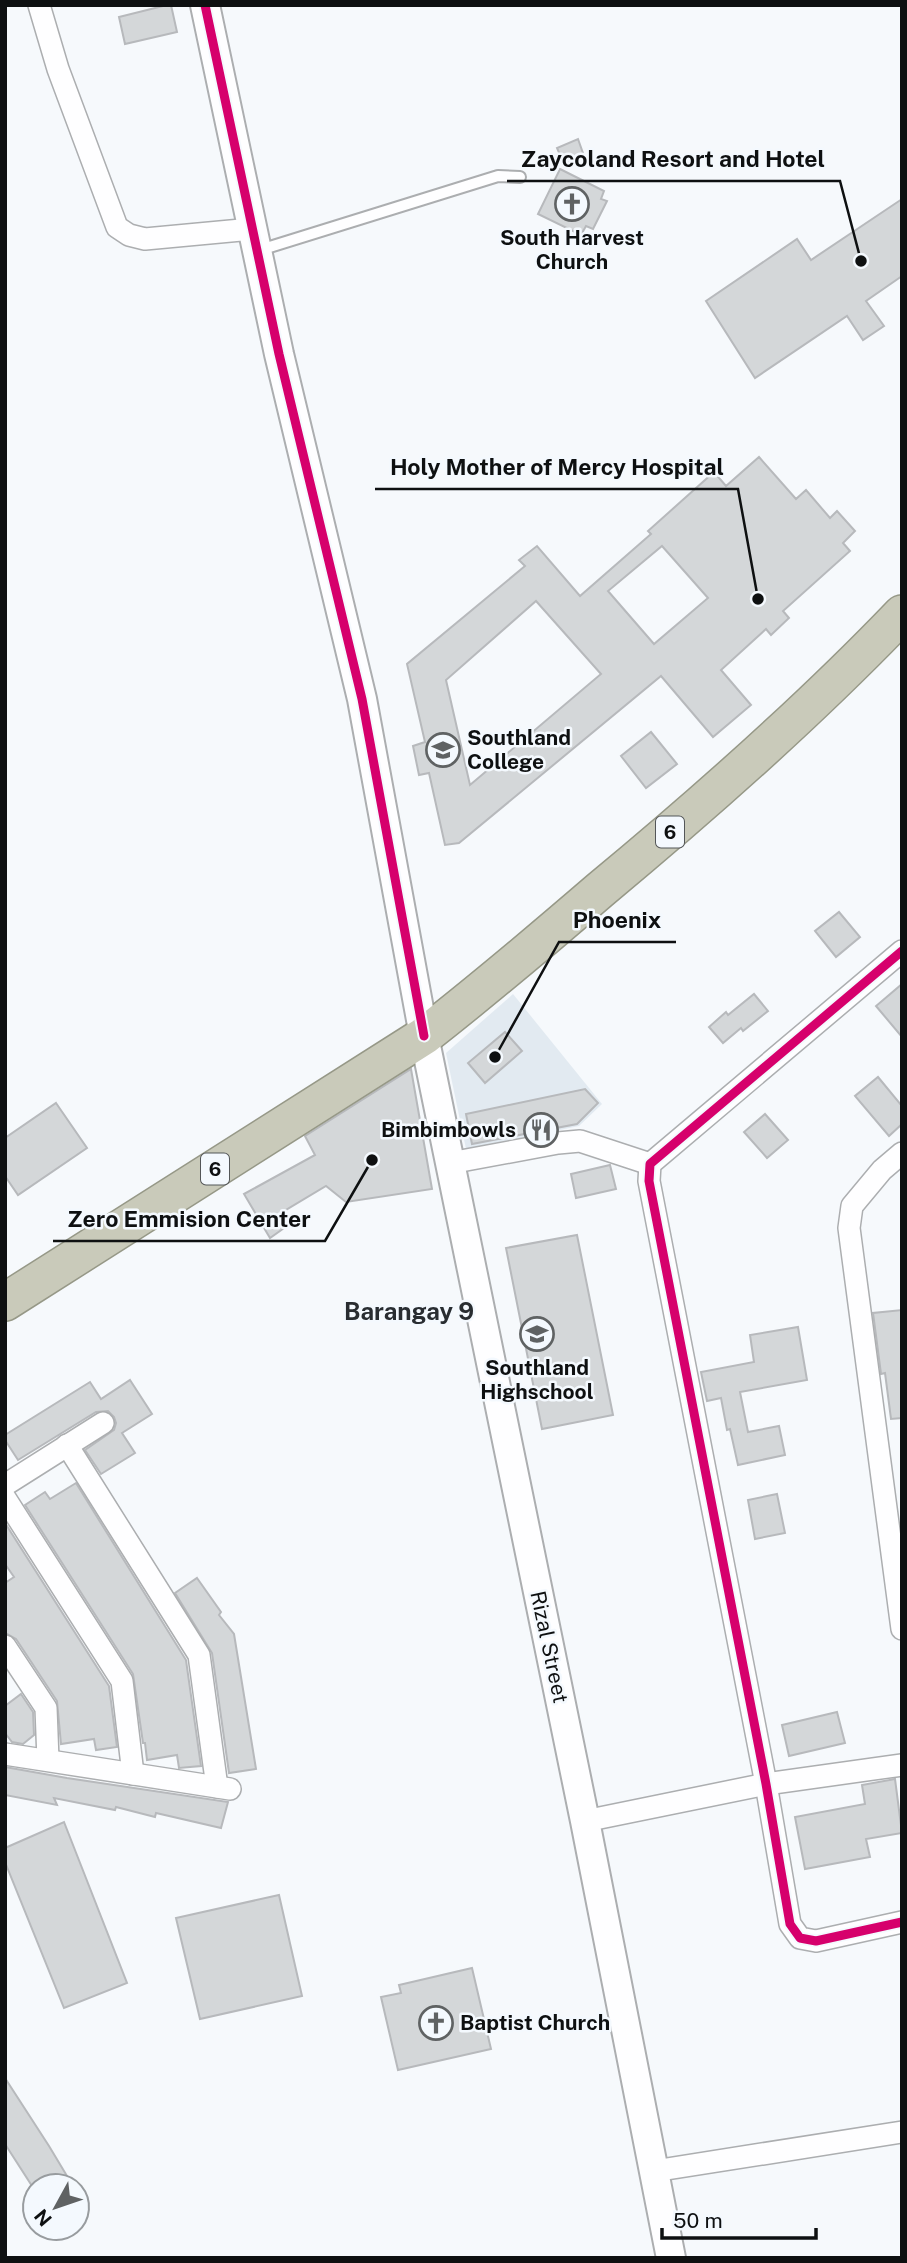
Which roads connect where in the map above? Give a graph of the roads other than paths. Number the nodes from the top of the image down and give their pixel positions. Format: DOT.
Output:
graph roads {
  1 [pos="39,5"];
  2 [pos="205,5"];
  3 [pos="520,177"];
  4 [pos="255,240"];
  5 [pos="902,614"];
  6 [pos="902,951"];
  7 [pos="424,1036"];
  8 [pos="902,1153"];
  9 [pos="450,1163"];
  10 [pos="650,1164"];
  11 [pos="5,1301"];
  12 [pos="103,1423"];
  13 [pos="67,1445"];
  14 [pos="5,1485"];
  15 [pos="5,1498"];
  16 [pos="902,1629"];
  17 [pos="5,1646"];
  18 [pos="5,1754"];
  19 [pos="48,1760"];
  20 [pos="902,1765"];
  21 [pos="133,1774"];
  22 [pos="766,1784"];
  23 [pos="585,1821"];
  24 [pos="902,1922"];
  25 [pos="902,2132"];
  26 [pos="654,2171"];
  27 [pos="671,2258"];
  1 -- 4 [label="street"];
  2 -- 4 [label="main road, Rizal Street"];
  3 -- 4 [label="lane"];
  4 -- 7 [label="main road, Rizal Street"];
  5 -- 7 [label="highway, 6"];
  6 -- 10 [label="street"];
  7 -- 9 [label="main road, Rizal Street"];
  7 -- 11 [label="highway, 6"];
  8 -- 16 [label="street"];
  9 -- 10 [label="street"];
  9 -- 23 [label="main road, Rizal Street"];
  10 -- 22 [label="street"];
  12 -- 13 [label="street"];
  13 -- 14 [label="street"];
  13 -- 21 [label="street"];
  15 -- 21 [label="street"];
  17 -- 19 [label="street"];
  18 -- 19 [label="street"];
  19 -- 21 [label="street"];
  20 -- 22 [label="street"];
  22 -- 23 [label="street"];
  22 -- 24 [label="street"];
  23 -- 26 [label="main road, Rizal Street"];
  25 -- 26 [label="street"];
  26 -- 27 [label="main road, Rizal Street"];
}
